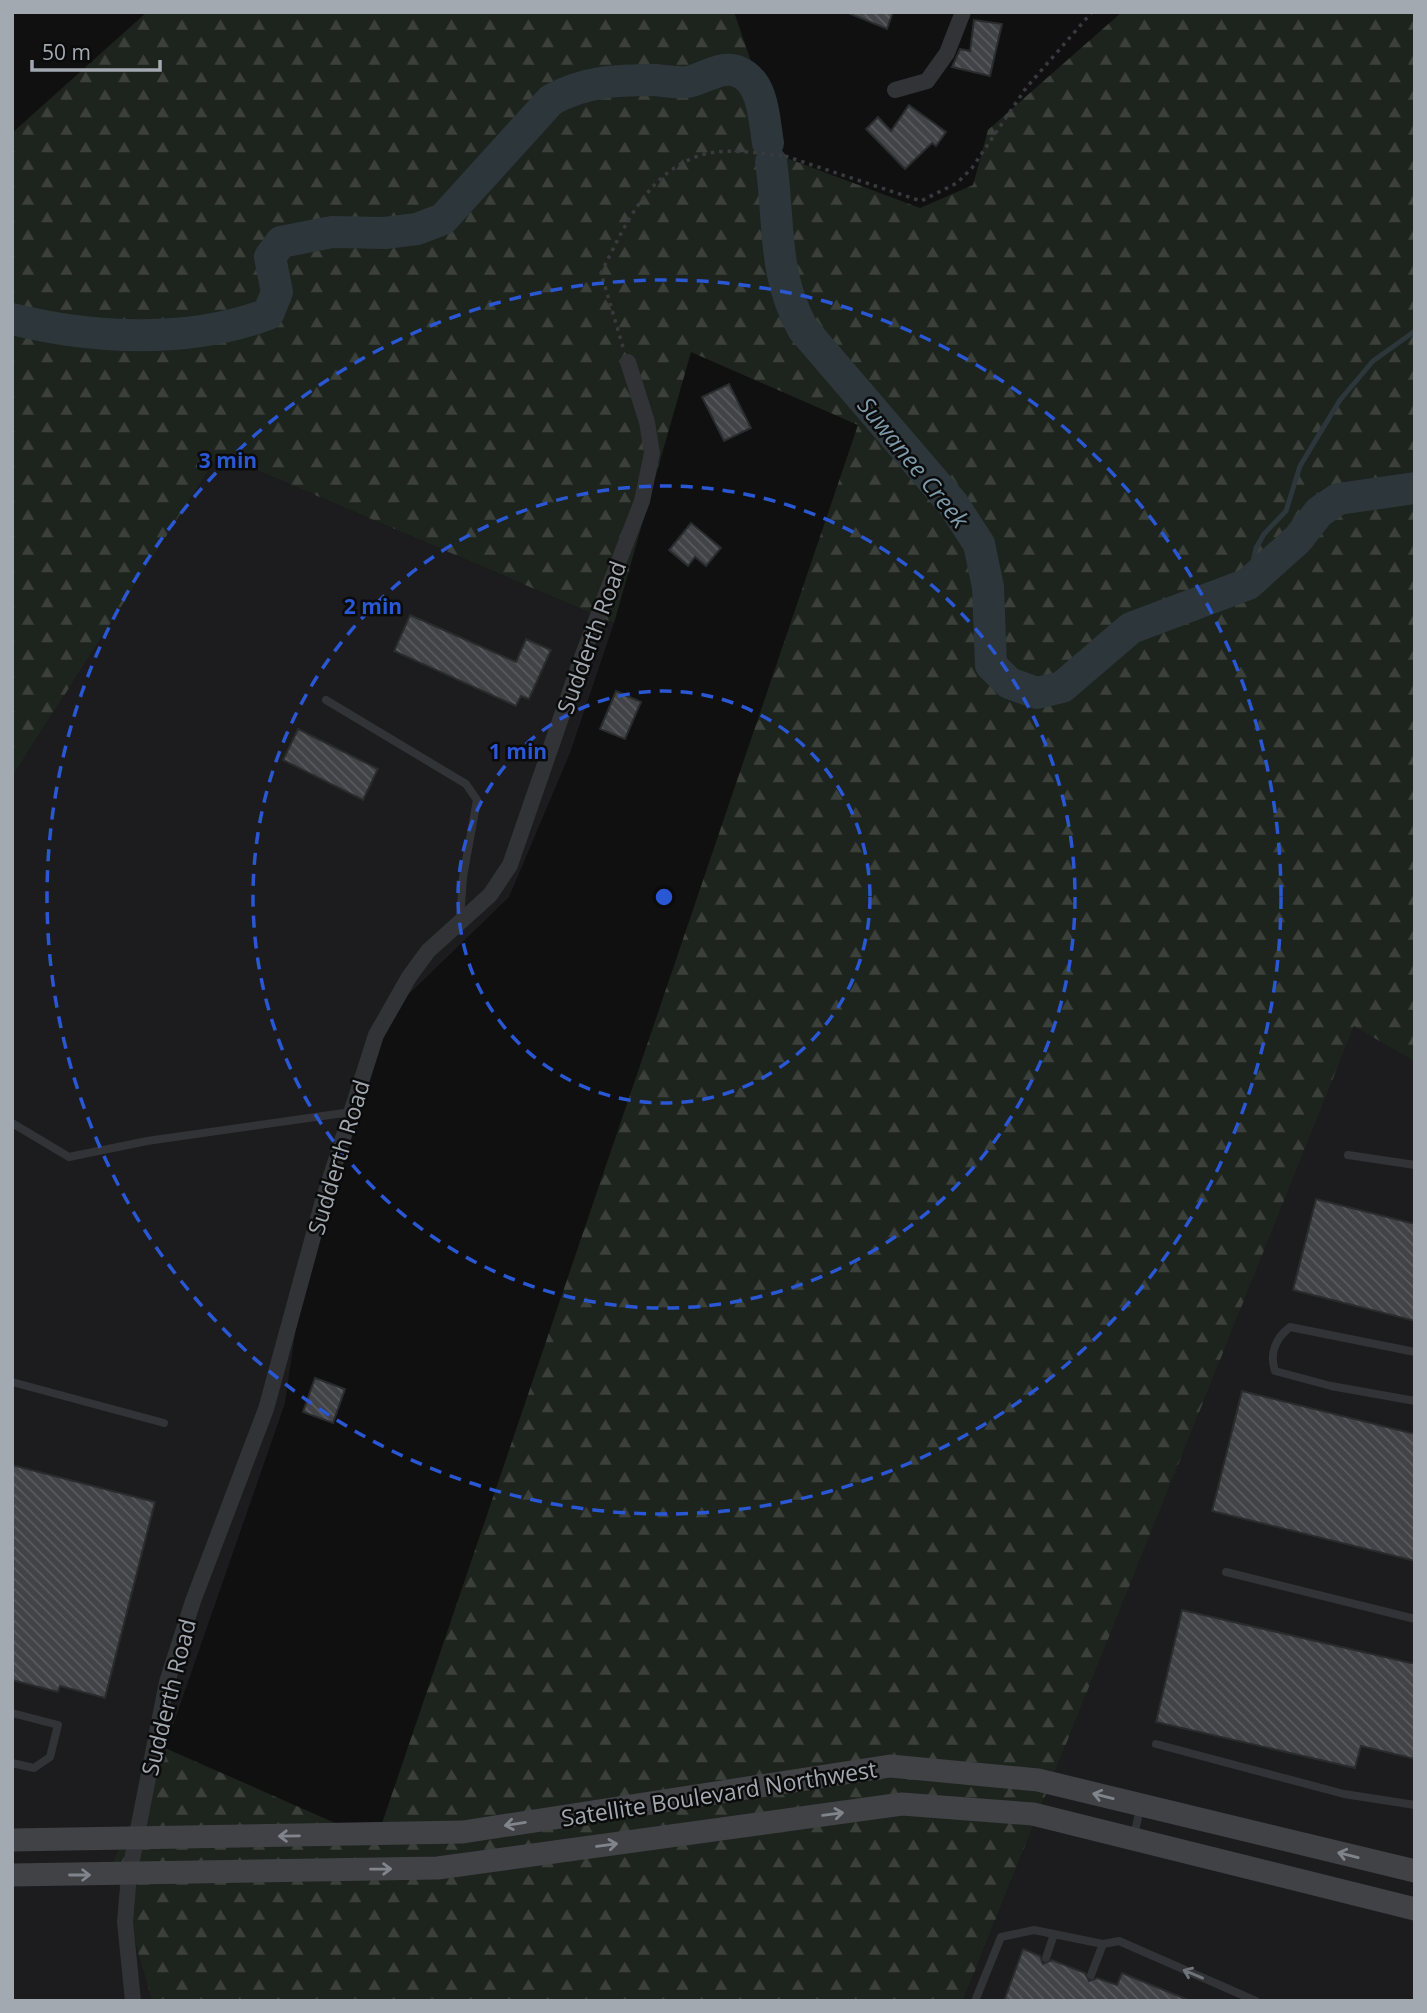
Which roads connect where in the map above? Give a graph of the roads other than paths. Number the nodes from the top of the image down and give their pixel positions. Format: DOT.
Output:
graph roads {
  1 [pos="963,12"];
  2 [pos="895,90"];
  3 [pos="628,362"];
  4 [pos="326,700"];
  5 [pos="460,922"];
  6 [pos="351,1112"];
  7 [pos="12,1123"];
  8 [pos="1348,1155"];
  9 [pos="1415,1165"];
  10 [pos="1415,1352"];
  11 [pos="12,1382"];
  12 [pos="1415,1401"];
  13 [pos="164,1423"];
  14 [pos="1226,1572"];
  15 [pos="1415,1619"];
  16 [pos="12,1713"];
  17 [pos="1156,1744"];
  18 [pos="12,1763"];
  19 [pos="1141,1805"];
  20 [pos="1415,1805"];
  21 [pos="1133,1839"];
  22 [pos="12,1840"];
  23 [pos="134,1840"];
  24 [pos="1415,1871"];
  25 [pos="12,1875"];
  26 [pos="129,1875"];
  27 [pos="1415,1909"];
  28 [pos="1054,1934"];
  29 [pos="1103,1944"];
  30 [pos="1046,1958"];
  31 [pos="1091,1975"];
  32 [pos="133,2001"];
  33 [pos="975,2001"];
  34 [pos="1256,2001"];
  1 -- 2 [label="street"];
  3 -- 5 [label="street, Sudderth Road"];
  4 -- 5 [label="lane"];
  5 -- 6 [label="street, Sudderth Road"];
  6 -- 7 [label="lane"];
  6 -- 23 [label="street, Sudderth Road"];
  8 -- 9 [label="lane"];
  10 -- 12 [label="lane"];
  11 -- 13 [label="lane"];
  14 -- 15 [label="lane"];
  16 -- 18 [label="lane"];
  17 -- 20 [label="lane"];
  19 -- 21 [label="lane"];
  19 -- 23 [label="main road, Satellite Boulevard Northwest, one-way"];
  24 -- 19 [label="main road, Satellite Boulevard Northwest, one-way"];
  26 -- 21 [label="main road, Satellite Boulevard Northwest, one-way"];
  21 -- 27 [label="main road, Satellite Boulevard Northwest"];
  22 -- 23 [label="main road, Satellite Boulevard Northwest"];
  23 -- 26 [label="street, Sudderth Road"];
  25 -- 26 [label="main road, Satellite Boulevard Northwest, one-way"];
  26 -- 32 [label="street, Sudderth Road"];
  28 -- 29 [label="lane"];
  28 -- 30 [label="lane"];
  28 -- 33 [label="lane"];
  29 -- 31 [label="lane"];
  34 -- 29 [label="lane, one-way"];
}
